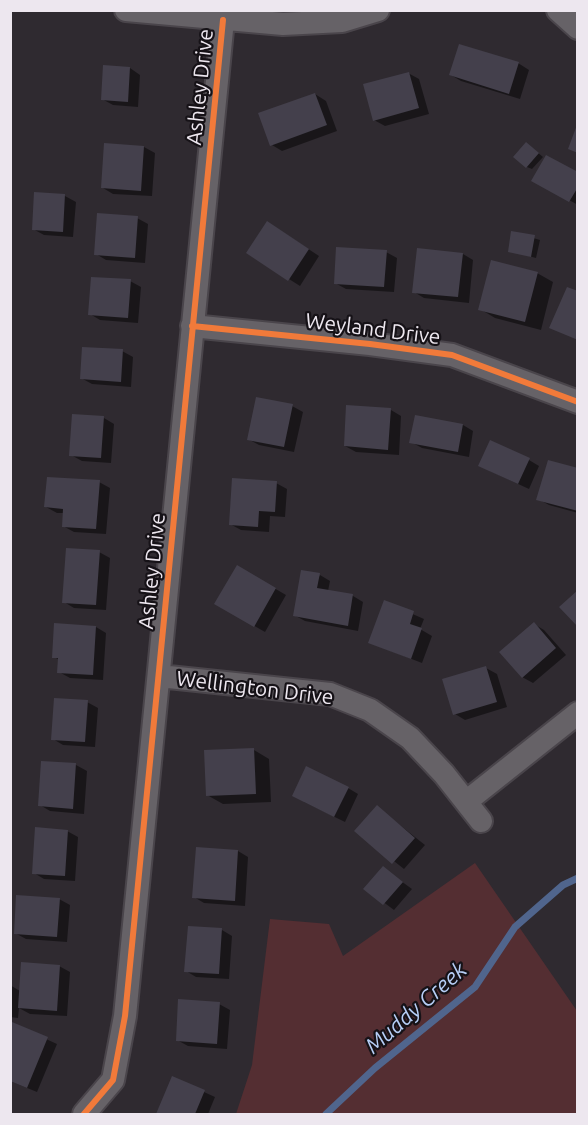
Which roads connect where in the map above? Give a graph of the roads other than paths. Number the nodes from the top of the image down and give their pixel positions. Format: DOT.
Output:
graph roads {
  1 [pos="126,10"];
  2 [pos="378,10"];
  3 [pos="558,10"];
  4 [pos="223,20"];
  5 [pos="578,27"];
  6 [pos="192,326"];
  7 [pos="578,402"];
  8 [pos="159,676"];
  9 [pos="578,713"];
  10 [pos="467,801"];
  11 [pos="481,821"];
  12 [pos="84,1114"];
  1 -- 4 [label="street"];
  2 -- 4 [label="street"];
  3 -- 5 [label="street"];
  4 -- 6 [label="street, Ashley Drive"];
  6 -- 7 [label="street, Weyland Drive"];
  6 -- 8 [label="street, Ashley Drive"];
  8 -- 10 [label="street, Wellington Drive"];
  8 -- 12 [label="street, Ashley Drive"];
  9 -- 10 [label="street"];
  10 -- 11 [label="street, Wellington Drive"];
}
